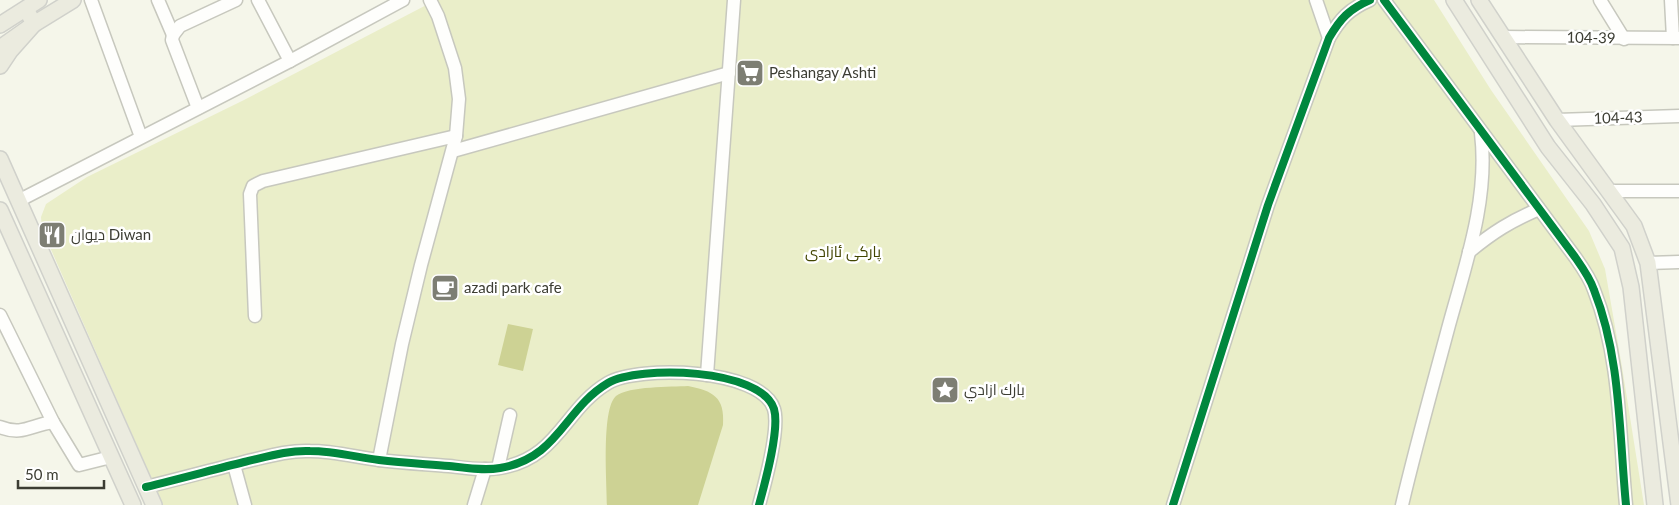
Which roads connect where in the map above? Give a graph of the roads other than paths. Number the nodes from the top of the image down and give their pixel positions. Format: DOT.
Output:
graph roads {
  1 [pos="39,0"];
  2 [pos="73,0"];
  3 [pos="92,0"];
  4 [pos="158,0"];
  5 [pos="236,0"];
  6 [pos="258,0"];
  7 [pos="403,0"];
  8 [pos="430,0"];
  9 [pos="734,0"];
  10 [pos="1316,0"];
  11 [pos="1370,0"];
  12 [pos="1384,0"];
  13 [pos="1454,0"];
  14 [pos="1479,0"];
  15 [pos="1600,0"];
  16 [pos="1671,0"];
  17 [pos="24,4"];
  18 [pos="34,24"];
  19 [pos="0,25"];
  20 [pos="173,35"];
  21 [pos="1503,37"];
  22 [pos="1328,38"];
  23 [pos="1676,38"];
  24 [pos="1624,39"];
  25 [pos="0,48"];
  26 [pos="290,61"];
  27 [pos="0,66"];
  28 [pos="729,73"];
  29 [pos="198,108"];
  30 [pos="1679,116"];
  31 [pos="1557,120"];
  32 [pos="1481,130"];
  33 [pos="456,136"];
  34 [pos="141,137"];
  35 [pos="453,151"];
  36 [pos="0,159"];
  37 [pos="1608,191"];
  38 [pos="1679,191"];
  39 [pos="18,201"];
  40 [pos="1539,209"];
  41 [pos="0,210"];
  42 [pos="4,231"];
  43 [pos="1469,252"];
  44 [pos="1679,262"];
  45 [pos="1648,263"];
  46 [pos="0,315"];
  47 [pos="255,316"];
  48 [pos="706,376"];
  49 [pos="510,415"];
  50 [pos="53,422"];
  51 [pos="0,427"];
  52 [pos="111,457"];
  53 [pos="379,460"];
  54 [pos="234,465"];
  55 [pos="498,468"];
  56 [pos="484,469"];
  57 [pos="146,487"];
  58 [pos="133,505"];
  59 [pos="154,505"];
  60 [pos="245,505"];
  61 [pos="474,505"];
  62 [pos="760,505"];
  63 [pos="1173,505"];
  64 [pos="1402,505"];
  65 [pos="1626,505"];
  66 [pos="1656,505"];
  67 [pos="1679,505"];
  1 -- 17 [label="main road"];
  2 -- 18 [label="main road"];
  3 -- 34 [label="street"];
  4 -- 20 [label="street"];
  5 -- 20 [label="street"];
  6 -- 26 [label="street"];
  7 -- 26 [label="street"];
  8 -- 33 [label="street"];
  9 -- 28 [label="street"];
  10 -- 22 [label="street"];
  11 -- 22 [label="street"];
  12 -- 32 [label="street"];
  13 -- 66 [label="main road"];
  14 -- 21 [label="main road"];
  15 -- 24 [label="street"];
  16 -- 23 [label="street"];
  17 -- 18 [label="main road"];
  17 -- 19 [label="main road"];
  18 -- 25 [label="main road"];
  18 -- 27 [label="main road"];
  20 -- 29 [label="street"];
  21 -- 24 [label="street, 104-39"];
  21 -- 31 [label="main road"];
  22 -- 63 [label="street"];
  23 -- 24 [label="street, 104-39"];
  26 -- 29 [label="street"];
  28 -- 35 [label="street"];
  28 -- 48 [label="street"];
  29 -- 34 [label="street"];
  30 -- 31 [label="street, 104-43"];
  31 -- 37 [label="main road"];
  32 -- 40 [label="street"];
  32 -- 43 [label="street"];
  33 -- 35 [label="street"];
  33 -- 47 [label="street"];
  34 -- 39 [label="street"];
  35 -- 53 [label="street"];
  36 -- 39 [label="main road"];
  37 -- 38 [label="street"];
  37 -- 45 [label="main road"];
  39 -- 57 [label="main road"];
  40 -- 43 [label="street"];
  40 -- 65 [label="street"];
  41 -- 42 [label="main road"];
  42 -- 52 [label="main road"];
  43 -- 64 [label="street"];
  44 -- 45 [label="street"];
  45 -- 67 [label="main road"];
  46 -- 50 [label="street"];
  48 -- 55 [label="street"];
  48 -- 62 [label="street"];
  49 -- 55 [label="street"];
  50 -- 51 [label="street"];
  50 -- 52 [label="street"];
  52 -- 58 [label="main road"];
  53 -- 54 [label="street"];
  53 -- 56 [label="street"];
  54 -- 57 [label="street"];
  54 -- 60 [label="street"];
  55 -- 56 [label="street"];
  56 -- 61 [label="street"];
  57 -- 59 [label="main road"];
}
